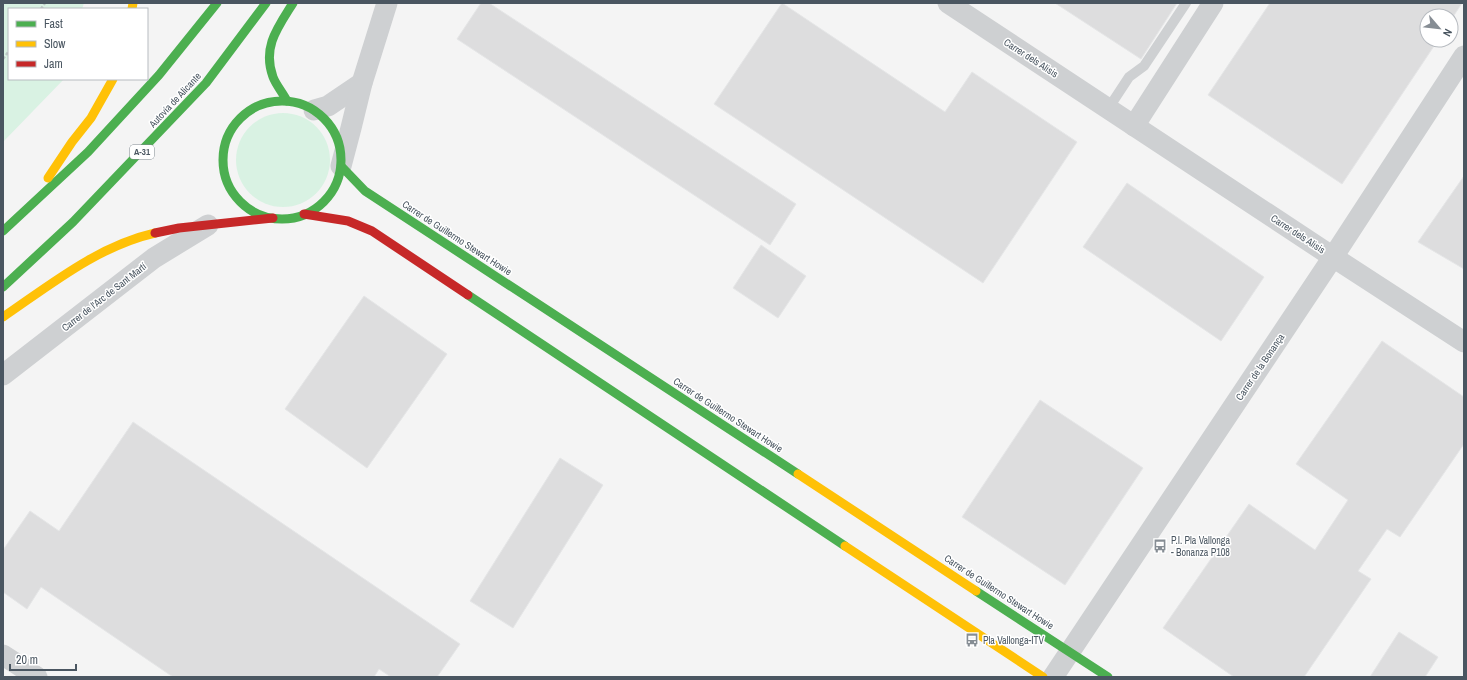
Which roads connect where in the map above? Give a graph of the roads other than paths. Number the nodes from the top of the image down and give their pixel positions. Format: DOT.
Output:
graph roads {
  1 [pos="217,3"];
  2 [pos="266,3"];
  3 [pos="293,3"];
  4 [pos="387,3"];
  5 [pos="948,3"];
  6 [pos="1186,3"];
  7 [pos="1214,3"];
  8 [pos="1464,56"];
  9 [pos="112,80"];
  10 [pos="362,83"];
  11 [pos="287,101"];
  12 [pos="1108,109"];
  13 [pos="314,110"];
  14 [pos="1134,126"];
  15 [pos="341,166"];
  16 [pos="27,209"];
  17 [pos="304,214"];
  18 [pos="273,218"];
  19 [pos="208,225"];
  20 [pos="3,231"];
  21 [pos="1333,257"];
  22 [pos="3,287"];
  23 [pos="3,317"];
  24 [pos="1464,342"];
  25 [pos="3,375"];
  26 [pos="1070,652"];
  27 [pos="3,655"];
  28 [pos="37,677"];
  29 [pos="1043,677"];
  30 [pos="1053,677"];
  31 [pos="1108,677"];
  1 -- 16 [label="main road"];
  2 -- 22 [label="main road, Autovía de Alicante / A-31"];
  3 -- 11 [label="main road"];
  4 -- 10 [label="street"];
  5 -- 12 [label="street, Carrer dels Alisis"];
  6 -- 12 [label="lane"];
  7 -- 14 [label="street"];
  8 -- 21 [label="street, Carrer de la Bonança"];
  9 -- 16 [label="main road"];
  10 -- 13 [label="street"];
  10 -- 15 [label="street"];
  11 -- 13 [label="main road"];
  11 -- 18 [label="main road"];
  12 -- 14 [label="street, Carrer dels Alisis"];
  13 -- 15 [label="main road"];
  14 -- 21 [label="street, Carrer dels Alisis"];
  15 -- 17 [label="main road"];
  15 -- 26 [label="main road, Carrer de Guillermo Stewart Howie"];
  16 -- 20 [label="main road"];
  17 -- 18 [label="main road"];
  17 -- 29 [label="main road"];
  18 -- 19 [label="main road"];
  19 -- 23 [label="main road"];
  19 -- 25 [label="street, Carrer de l'Arc de Sant Martí"];
  21 -- 24 [label="street, Carrer dels Alisis"];
  21 -- 26 [label="street, Carrer de la Bonança"];
  26 -- 30 [label="street, Carrer de la Bonança"];
  26 -- 31 [label="main road, Carrer de Guillermo Stewart Howie"];
  27 -- 28 [label="street"];
}
